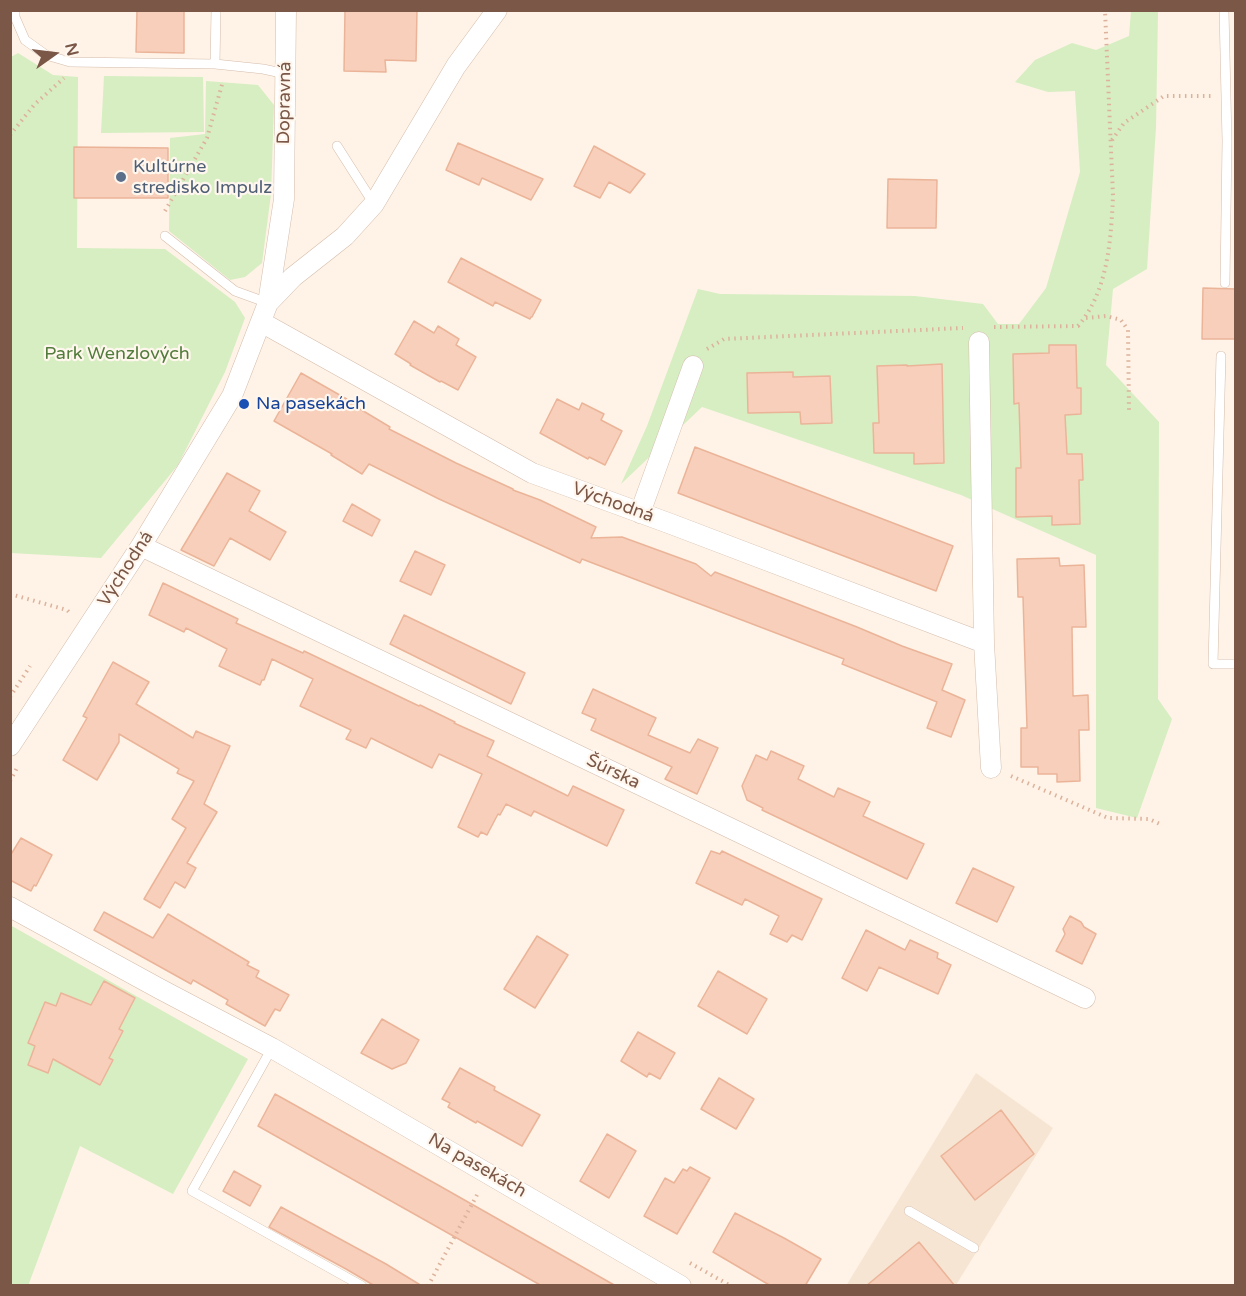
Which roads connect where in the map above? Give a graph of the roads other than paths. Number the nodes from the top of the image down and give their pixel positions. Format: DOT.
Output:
graph roads {
  1 [pos="15,10"];
  2 [pos="216,10"];
  3 [pos="286,10"];
  4 [pos="497,10"];
  5 [pos="1224,10"];
  6 [pos="215,64"];
  7 [pos="286,74"];
  8 [pos="1231,74"];
  9 [pos="1231,141"];
  10 [pos="337,147"];
  11 [pos="374,204"];
  12 [pos="165,236"];
  13 [pos="1225,283"];
  14 [pos="264,312"];
  15 [pos="979,334"];
  16 [pos="1221,356"];
  17 [pos="693,366"];
  18 [pos="640,513"];
  19 [pos="141,546"];
  20 [pos="984,643"];
  21 [pos="1236,664"];
  22 [pos="16,753"];
  23 [pos="992,768"];
  24 [pos="10,907"];
  25 [pos="1085,998"];
  26 [pos="272,1047"];
  27 [pos="909,1211"];
  28 [pos="974,1248"];
  29 [pos="362,1286"];
  30 [pos="681,1286"];
  1 -- 6 [label="lane"];
  2 -- 6 [label="lane"];
  3 -- 7 [label="street, Dopravná"];
  4 -- 11 [label="street, Východná"];
  5 -- 8 [label="lane"];
  6 -- 7 [label="lane"];
  7 -- 14 [label="street, Dopravná"];
  8 -- 9 [label="lane"];
  9 -- 13 [label="lane"];
  10 -- 11 [label="lane"];
  11 -- 14 [label="street, Východná"];
  12 -- 14 [label="lane"];
  14 -- 18 [label="street, Východná"];
  14 -- 19 [label="street, Východná"];
  15 -- 20 [label="street"];
  16 -- 21 [label="lane"];
  17 -- 18 [label="street"];
  18 -- 20 [label="street, Východná"];
  19 -- 22 [label="street, Východná"];
  19 -- 25 [label="street, Šúrska"];
  20 -- 23 [label="street"];
  24 -- 26 [label="street, Na pasekách"];
  26 -- 29 [label="lane"];
  26 -- 30 [label="street, Na pasekách"];
  27 -- 28 [label="lane"];
}
